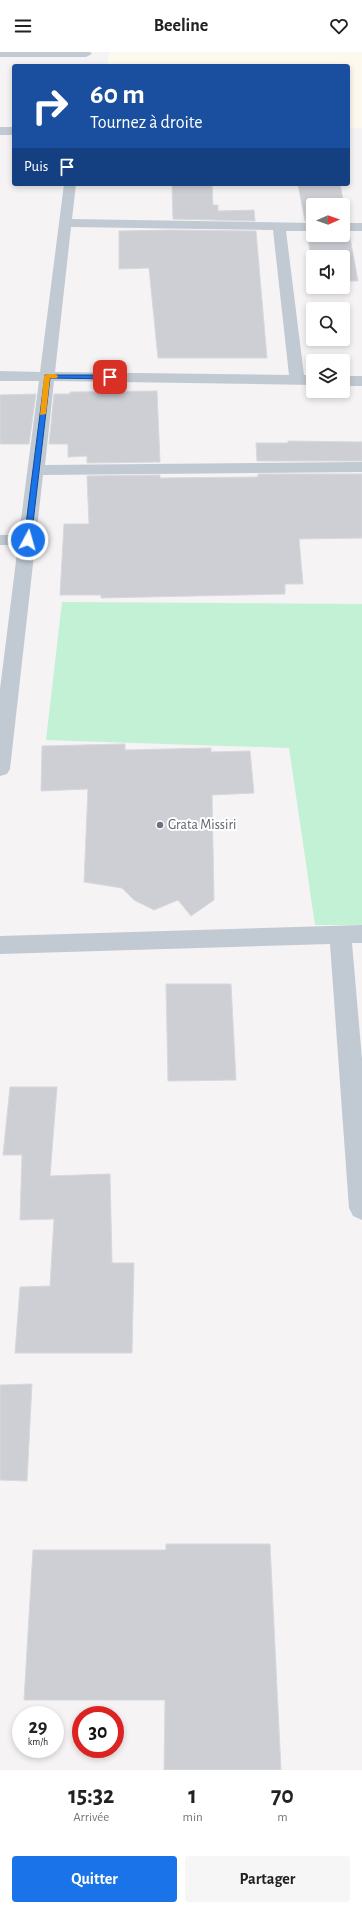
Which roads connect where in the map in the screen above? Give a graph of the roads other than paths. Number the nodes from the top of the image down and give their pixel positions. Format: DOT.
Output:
graph roads {
  1 [pos="86,53"];
  2 [pos="0,54"];
  3 [pos="84,64"];
  4 [pos="0,131"];
  5 [pos="12,131"];
  6 [pos="70,186"];
  7 [pos="66,223"];
  8 [pos="279,226"];
  9 [pos="306,226"];
  10 [pos="350,227"];
  11 [pos="362,227"];
  12 [pos="0,376"];
  13 [pos="47,376"];
  14 [pos="297,380"];
  15 [pos="306,380"];
  16 [pos="350,381"];
  17 [pos="362,381"];
  18 [pos="362,467"];
  19 [pos="36,470"];
  20 [pos="0,540"];
  21 [pos="28,540"];
  22 [pos="3,712"];
  23 [pos="0,769"];
  24 [pos="351,934"];
  25 [pos="0,945"];
  26 [pos="362,1208"];
  1 -- 2 [label="street"];
  1 -- 3 [label="street"];
  4 -- 5 [label="street"];
  6 -- 7 [label="street"];
  7 -- 8 [label="street"];
  7 -- 13 [label="street"];
  8 -- 9 [label="street"];
  8 -- 14 [label="street"];
  10 -- 11 [label="street"];
  12 -- 13 [label="street"];
  13 -- 14 [label="street"];
  13 -- 19 [label="street"];
  14 -- 15 [label="street"];
  16 -- 17 [label="street"];
  18 -- 19 [label="street"];
  19 -- 21 [label="street"];
  20 -- 21 [label="street"];
  21 -- 22 [label="street"];
  22 -- 23 [label="street"];
  24 -- 25 [label="street"];
  24 -- 26 [label="street"];
}
